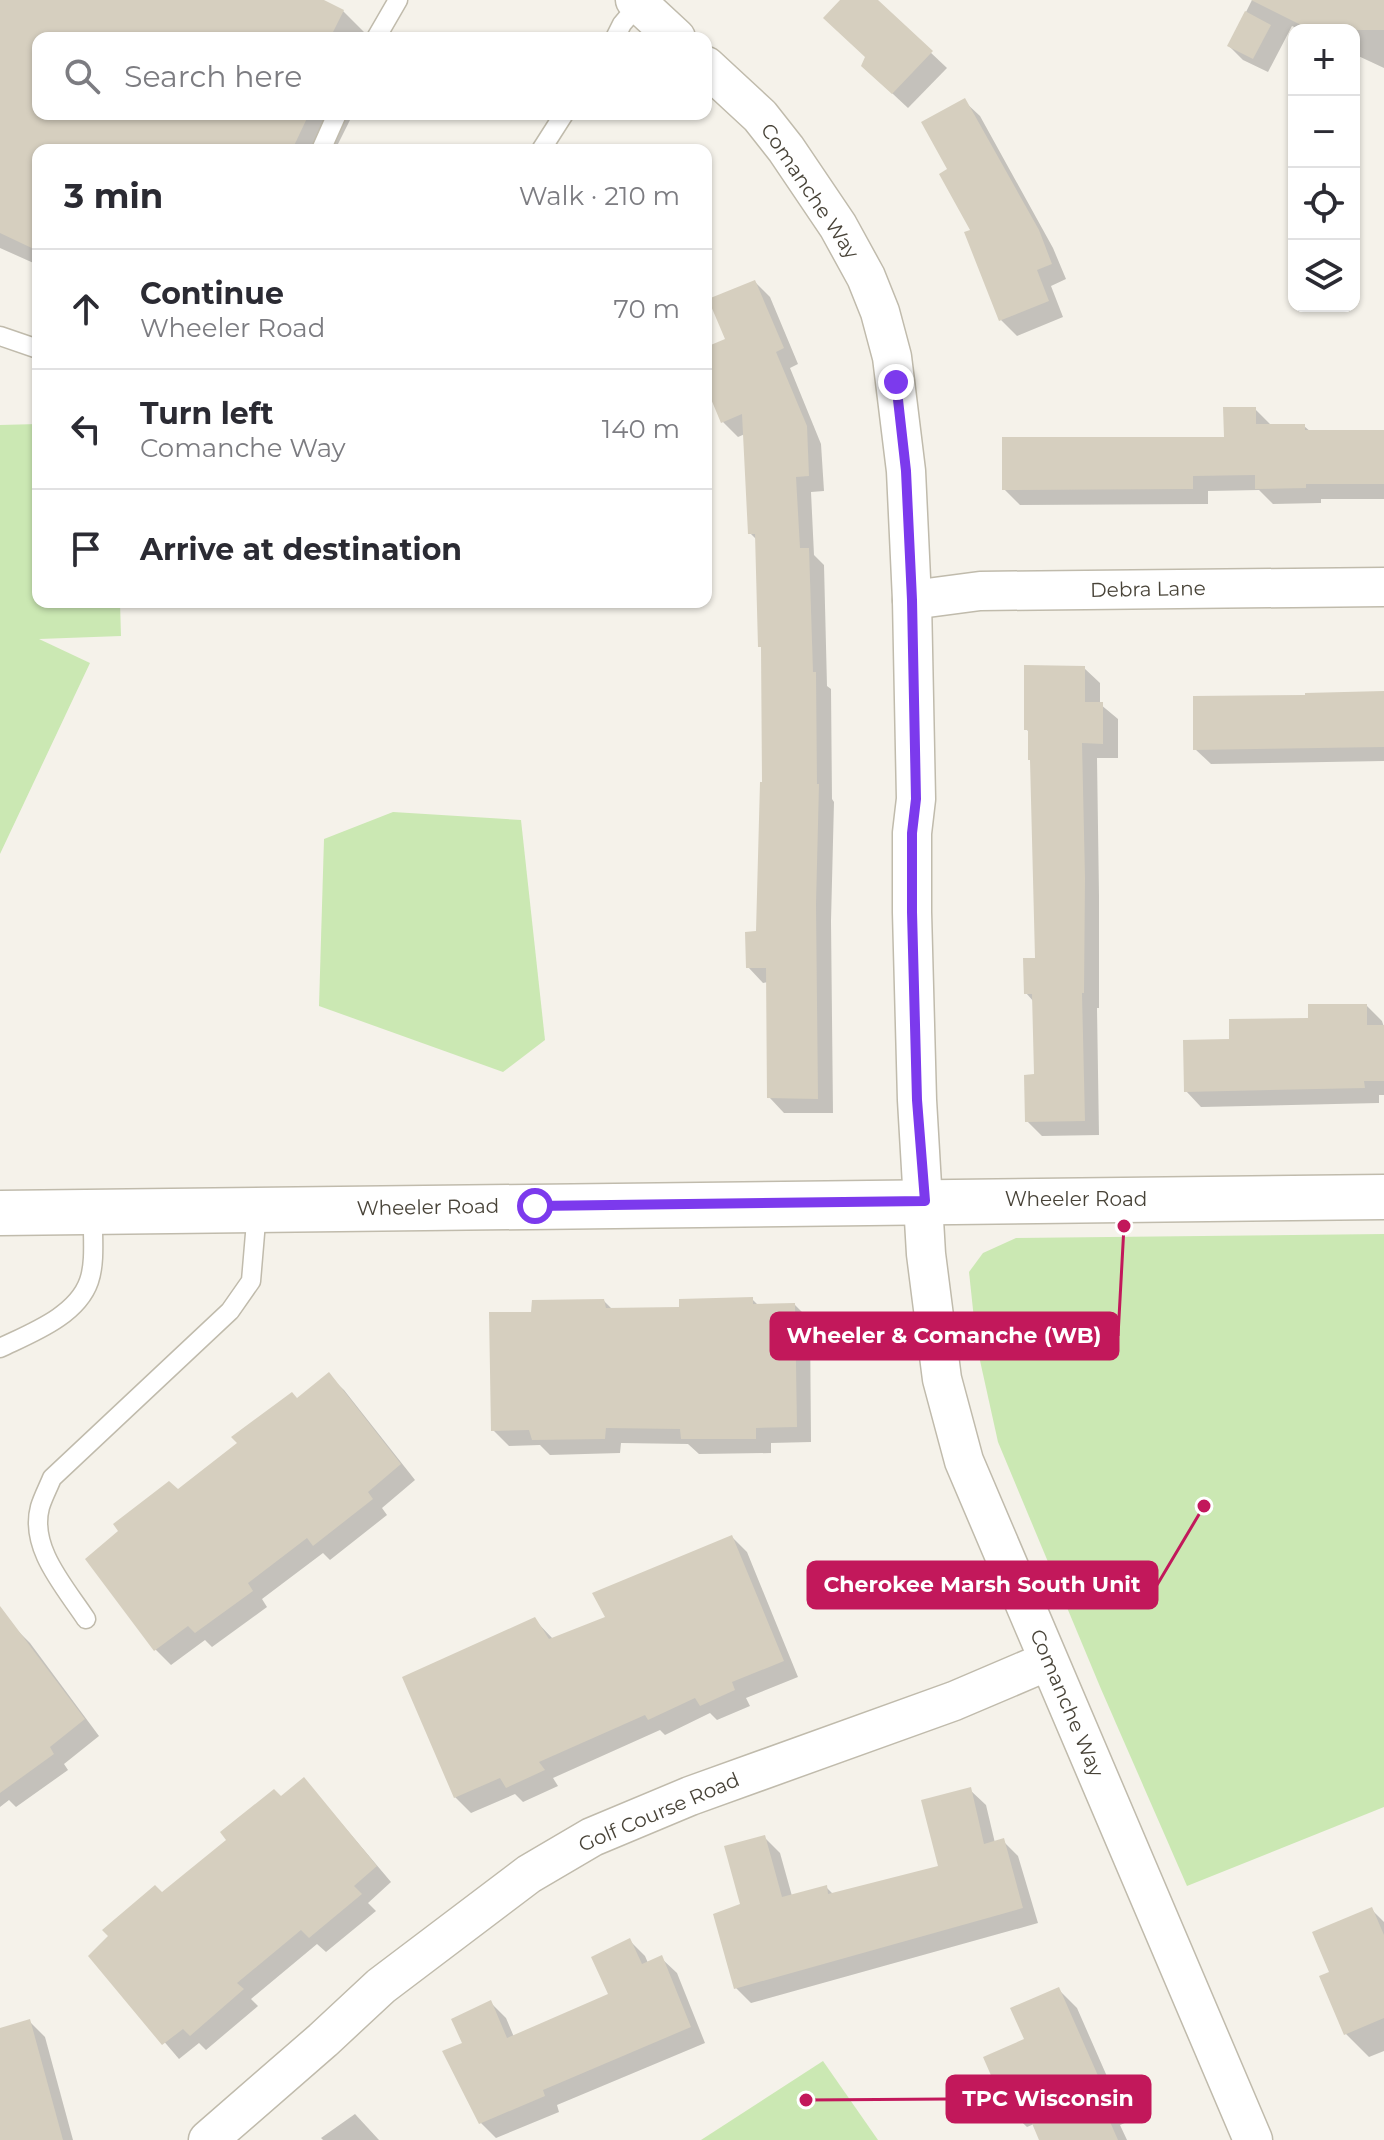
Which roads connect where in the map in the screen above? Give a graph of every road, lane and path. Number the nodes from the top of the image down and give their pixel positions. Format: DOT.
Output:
graph roads {
  1 [pos="398,0"];
  2 [pos="637,2"];
  3 [pos="379,32"];
  4 [pos="618,32"];
  5 [pos="670,32"];
  6 [pos="712,72"];
  7 [pos="334,120"];
  8 [pos="560,120"];
  9 [pos="324,144"];
  10 [pos="545,144"];
  11 [pos="0,336"];
  12 [pos="32,347"];
  13 [pos="1384,587"];
  14 [pos="912,600"];
  15 [pos="1384,1197"];
  16 [pos="925,1201"];
  17 [pos="257,1210"];
  18 [pos="93,1212"];
  19 [pos="0,1213"];
  20 [pos="0,1348"];
  21 [pos="86,1619"];
  22 [pos="1048,1661"];
  23 [pos="208,2140"];
  24 [pos="1253,2140"];
  1 -- 3 [label="lane"];
  2 -- 4 [label="lane"];
  2 -- 5 [label="street"];
  6 -- 14 [label="street, Comanche Way"];
  7 -- 9 [label="lane"];
  8 -- 10 [label="lane"];
  11 -- 12 [label="lane"];
  13 -- 14 [label="street, Debra Lane"];
  14 -- 16 [label="street, Comanche Way"];
  15 -- 16 [label="street, Wheeler Road"];
  16 -- 17 [label="street, Wheeler Road"];
  16 -- 22 [label="street, Comanche Way"];
  17 -- 18 [label="street, Wheeler Road"];
  17 -- 21 [label="lane"];
  18 -- 19 [label="street, Wheeler Road"];
  18 -- 20 [label="lane"];
  22 -- 23 [label="street, Golf Course Road"];
  22 -- 24 [label="street, Comanche Way"];
}
